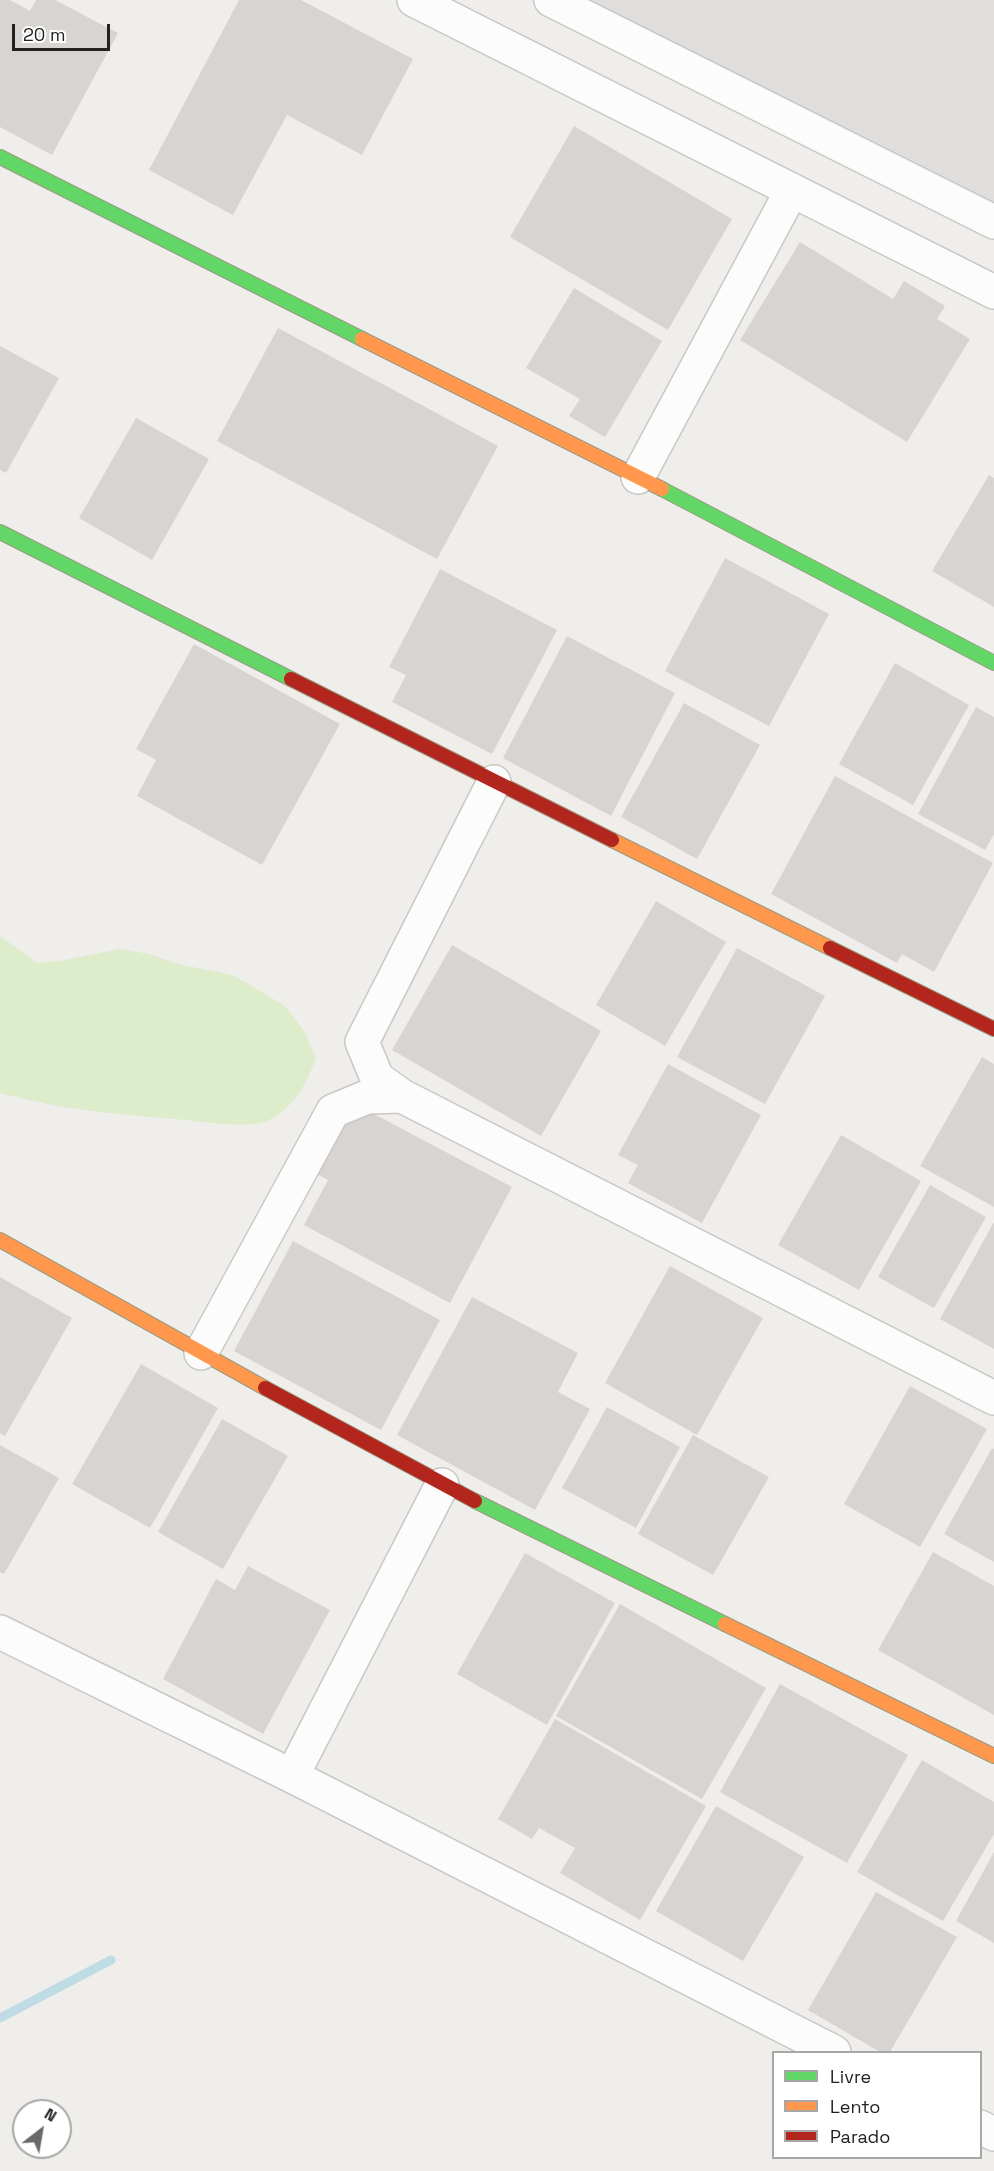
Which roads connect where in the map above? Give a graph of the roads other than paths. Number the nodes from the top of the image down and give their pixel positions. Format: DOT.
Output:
graph roads {
  1 [pos="414,0"];
  2 [pos="551,0"];
  3 [pos="0,157"];
  4 [pos="792,190"];
  5 [pos="994,222"];
  6 [pos="994,292"];
  7 [pos="638,477"];
  8 [pos="0,532"];
  9 [pos="994,663"];
  10 [pos="494,782"];
  11 [pos="994,1029"];
  12 [pos="402,1096"];
  13 [pos="0,1240"];
  14 [pos="201,1353"];
  15 [pos="994,1398"];
  16 [pos="442,1485"];
  17 [pos="0,1632"];
  18 [pos="994,1756"];
  19 [pos="292,1776"];
  20 [pos="832,2051"];
  1 -- 4 [label="street"];
  2 -- 5 [label="street"];
  3 -- 7 [label="street"];
  4 -- 6 [label="street"];
  4 -- 7 [label="street"];
  7 -- 9 [label="street"];
  8 -- 10 [label="street"];
  10 -- 11 [label="street"];
  10 -- 12 [label="street"];
  12 -- 14 [label="street"];
  12 -- 15 [label="street"];
  13 -- 14 [label="street"];
  14 -- 16 [label="street"];
  16 -- 18 [label="street"];
  16 -- 19 [label="street"];
  17 -- 19 [label="street"];
  19 -- 20 [label="street"];
}
